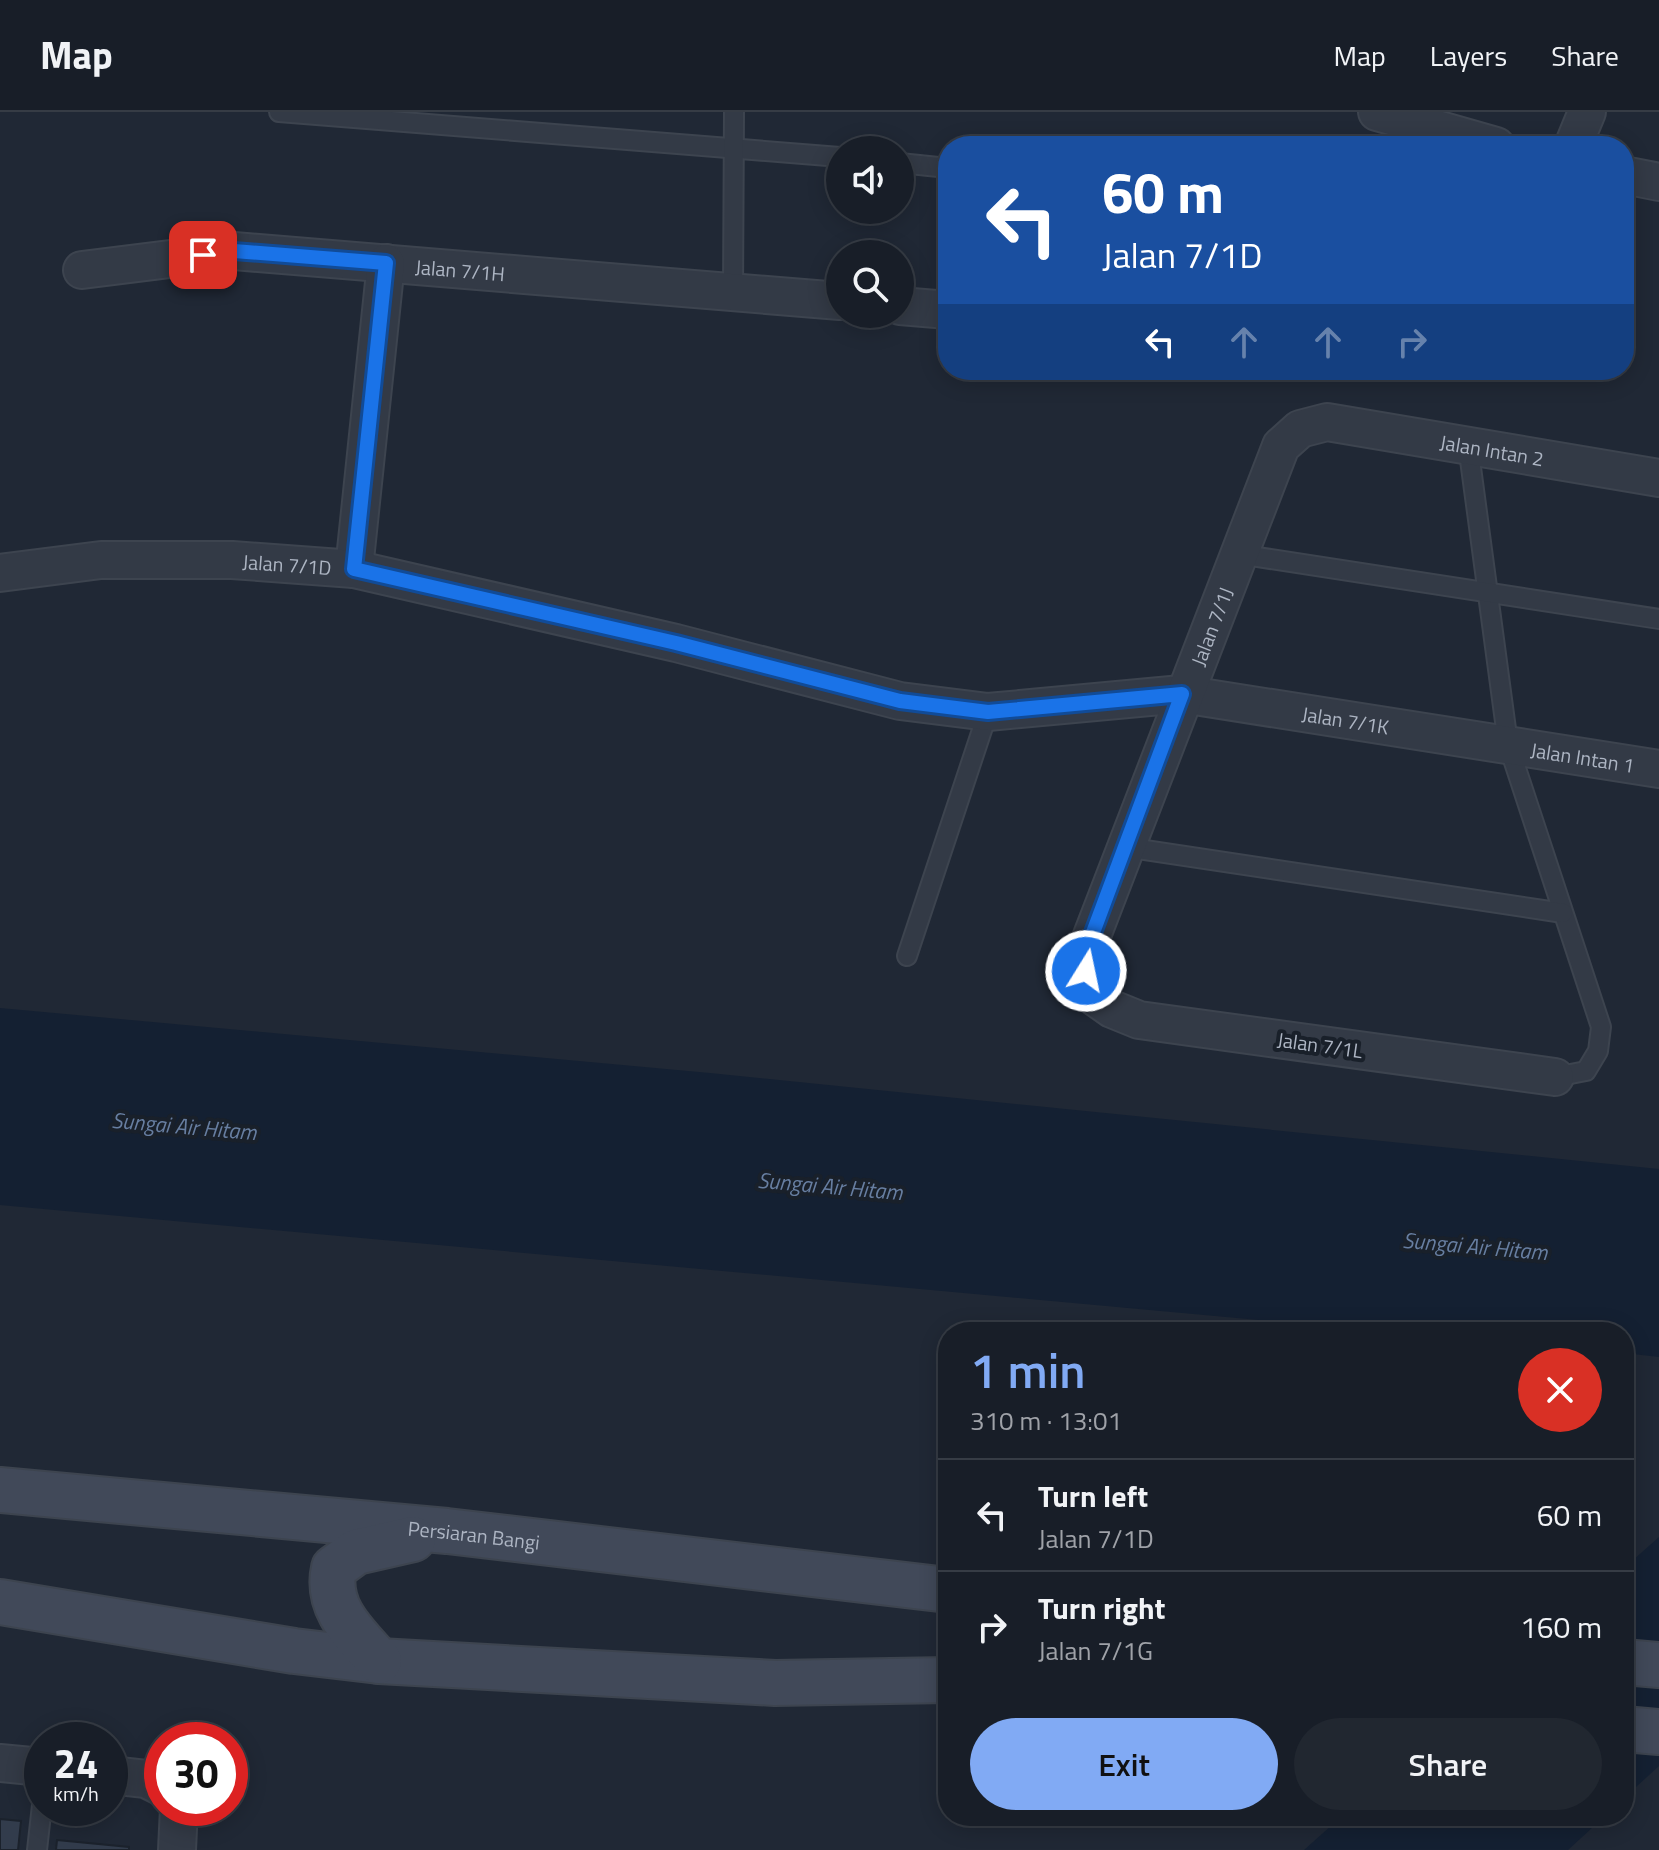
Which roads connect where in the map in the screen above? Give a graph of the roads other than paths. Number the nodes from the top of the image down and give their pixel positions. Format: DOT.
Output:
graph roads {
  1 [pos="279,112"];
  2 [pos="734,112"];
  3 [pos="1377,112"];
  4 [pos="1587,112"];
  5 [pos="1424,119"];
  6 [pos="1469,136"];
  7 [pos="1577,136"];
  8 [pos="733,146"];
  9 [pos="826,156"];
  10 [pos="914,164"];
  11 [pos="938,167"];
  12 [pos="1634,177"];
  13 [pos="1659,182"];
  14 [pos="386,263"];
  15 [pos="82,270"];
  16 [pos="733,293"];
  17 [pos="826,300"];
  18 [pos="914,307"];
  19 [pos="938,309"];
  20 [pos="1327,422"];
  21 [pos="1468,445"];
  22 [pos="1659,478"];
  23 [pos="1238,554"];
  24 [pos="354,569"];
  25 [pos="0,573"];
  26 [pos="1487,591"];
  27 [pos="1659,619"];
  28 [pos="1182,694"];
  29 [pos="988,712"];
  30 [pos="1508,744"];
  31 [pos="1659,769"];
  32 [pos="1125,847"];
  33 [pos="1563,913"];
  34 [pos="907,956"];
  35 [pos="1092,995"];
  36 [pos="1555,1077"];
  37 [pos="0,1490"];
  38 [pos="233,1510"];
  39 [pos="0,1518"];
  40 [pos="447,1531"];
  41 [pos="938,1589"];
  42 [pos="0,1602"];
  43 [pos="379,1661"];
  44 [pos="1634,1663"];
  45 [pos="1659,1665"];
  46 [pos="938,1680"];
  47 [pos="1634,1730"];
  48 [pos="1659,1732"];
  49 [pos="0,1763"];
  50 [pos="24,1765"];
  51 [pos="40,1826"];
  52 [pos="178,1826"];
  53 [pos="37,1850"];
  54 [pos="177,1850"];
  1 -- 8 [label="lane"];
  2 -- 8 [label="lane"];
  3 -- 5 [label="street"];
  4 -- 7 [label="street"];
  5 -- 6 [label="street"];
  8 -- 9 [label="lane"];
  8 -- 16 [label="lane"];
  10 -- 11 [label="lane"];
  12 -- 13 [label="street"];
  14 -- 15 [label="street, Jalan 7/1H"];
  14 -- 16 [label="street, Jalan 7/1H"];
  14 -- 24 [label="street"];
  16 -- 17 [label="street, Jalan 7/1H"];
  18 -- 19 [label="street"];
  20 -- 21 [label="street, Jalan Intan 2"];
  20 -- 23 [label="street, Jalan 7/1J"];
  21 -- 22 [label="street, Jalan Intan 2"];
  21 -- 26 [label="lane"];
  23 -- 26 [label="lane"];
  23 -- 28 [label="street, Jalan 7/1J"];
  24 -- 25 [label="street, Jalan 7/1D"];
  24 -- 29 [label="street, Jalan 7/1D"];
  26 -- 27 [label="lane"];
  26 -- 30 [label="lane"];
  28 -- 29 [label="street, Jalan 7/1D"];
  28 -- 30 [label="street, Jalan 7/1K"];
  28 -- 32 [label="street, Jalan 7/1J"];
  29 -- 34 [label="lane"];
  30 -- 31 [label="street, Jalan Intan 1"];
  30 -- 33 [label="lane"];
  32 -- 33 [label="lane"];
  32 -- 35 [label="street, Jalan 7/1J"];
  33 -- 36 [label="lane"];
  35 -- 36 [label="street, Jalan 7/1L"];
  37 -- 38 [label="main road, Persiaran Bangi"];
  38 -- 39 [label="main road"];
  38 -- 40 [label="main road, Persiaran Bangi"];
  40 -- 41 [label="main road, Persiaran Bangi"];
  40 -- 43 [label="main road"];
  42 -- 43 [label="main road"];
  43 -- 46 [label="main road"];
  44 -- 45 [label="main road"];
  47 -- 48 [label="main road"];
  49 -- 50 [label="street"];
  51 -- 53 [label="lane"];
  52 -- 54 [label="street"];
}
